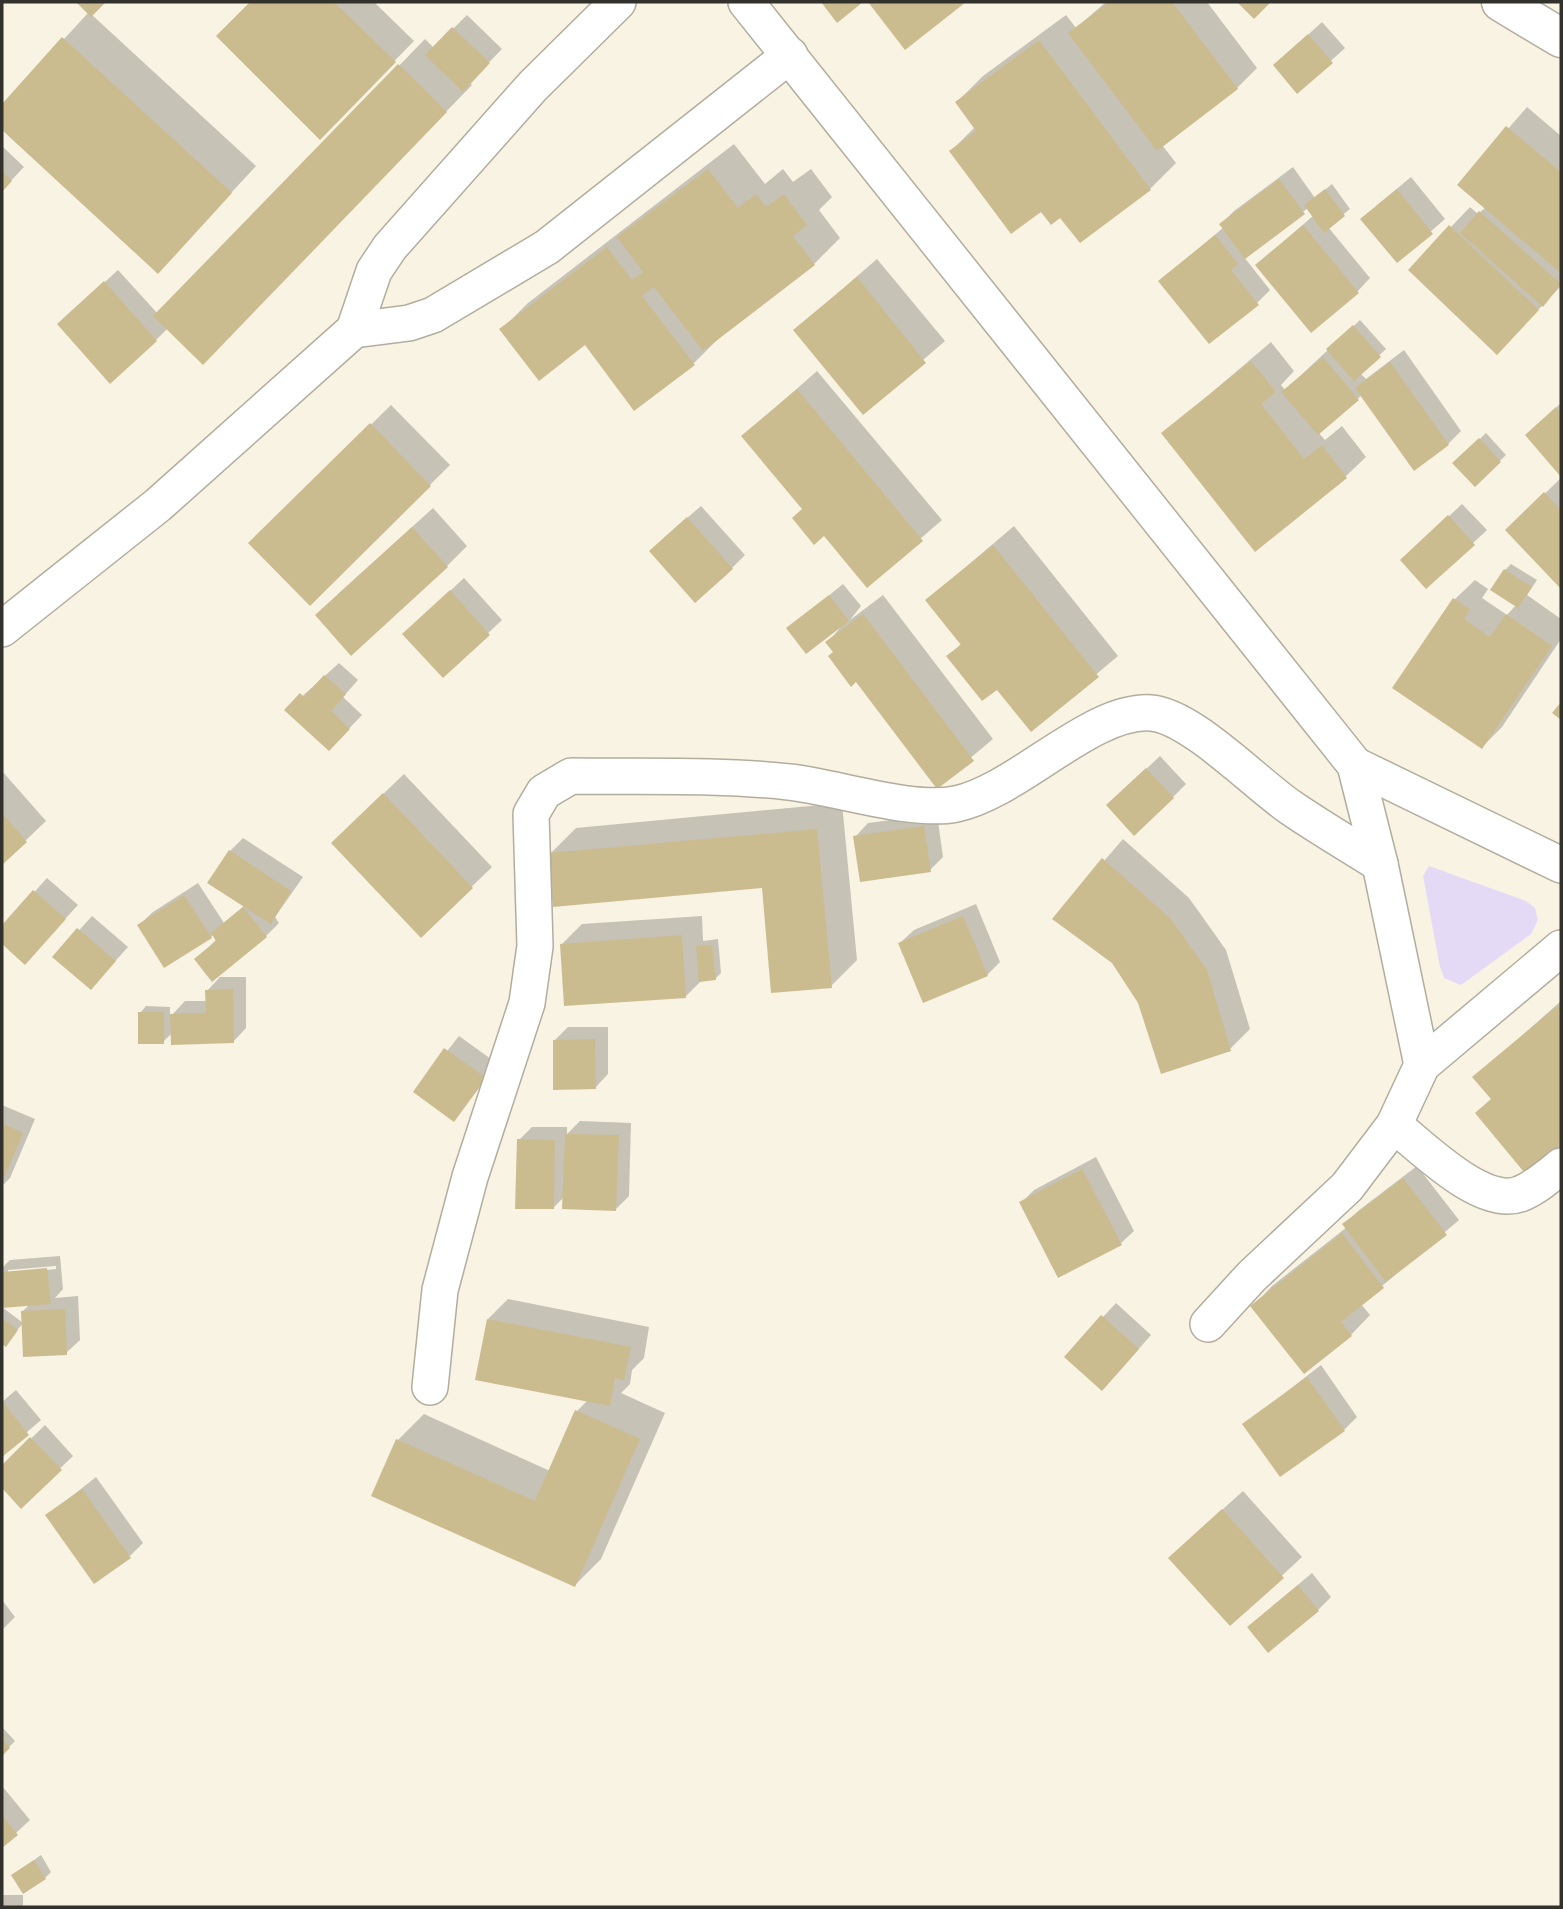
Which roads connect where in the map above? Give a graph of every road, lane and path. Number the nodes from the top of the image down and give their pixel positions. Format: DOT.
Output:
graph roads {
  1 [pos="618,2"];
  2 [pos="746,2"];
  3 [pos="1502,2"];
  4 [pos="1561,38"];
  5 [pos="790,55"];
  6 [pos="354,330"];
  7 [pos="2,629"];
  8 [pos="1355,765"];
  9 [pos="1380,864"];
  10 [pos="1561,865"];
  11 [pos="1561,948"];
  12 [pos="1422,1065"];
  13 [pos="1394,1125"];
  14 [pos="1561,1167"];
  15 [pos="1208,1324"];
  16 [pos="430,1387"];
  1 -- 6 [label="street"];
  2 -- 5 [label="street"];
  3 -- 4 [label="street"];
  5 -- 6 [label="street"];
  5 -- 8 [label="street"];
  6 -- 7 [label="street"];
  8 -- 9 [label="street"];
  8 -- 10 [label="street"];
  9 -- 12 [label="street"];
  9 -- 16 [label="street"];
  11 -- 12 [label="street"];
  12 -- 13 [label="street"];
  13 -- 14 [label="street"];
  13 -- 15 [label="street"];
}
